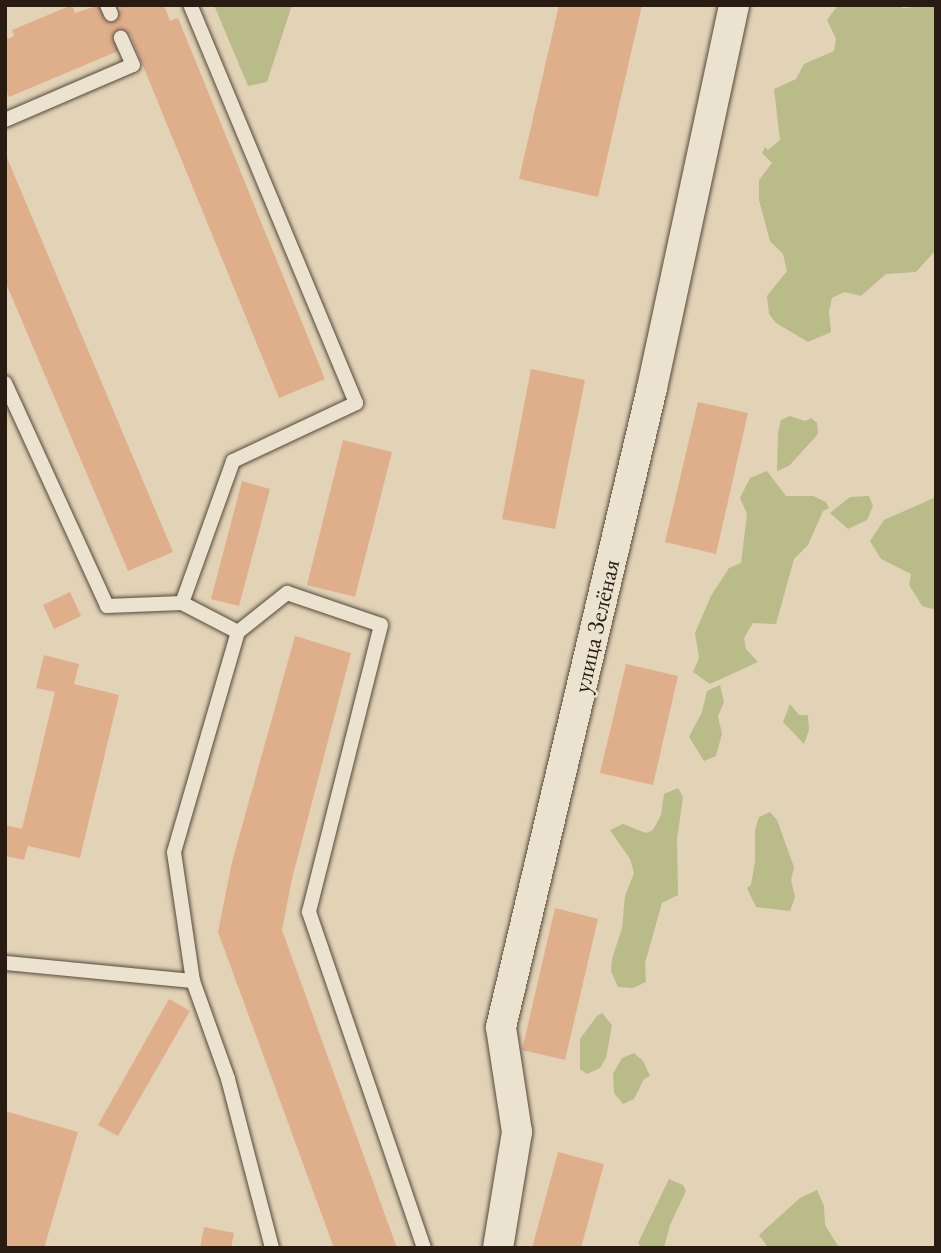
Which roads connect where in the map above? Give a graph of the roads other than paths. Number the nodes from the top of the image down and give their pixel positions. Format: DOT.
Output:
graph roads {
  1 [pos="190,5"];
  2 [pos="734,5"];
  3 [pos="121,38"];
  4 [pos="5,120"];
  5 [pos="5,383"];
  6 [pos="182,603"];
  7 [pos="238,632"];
  8 [pos="5,963"];
  9 [pos="194,981"];
  10 [pos="272,1248"];
  11 [pos="424,1248"];
  12 [pos="498,1248"];
  1 -- 6 [label="lane"];
  2 -- 12 [label="street, улица Зелёная"];
  3 -- 4 [label="lane"];
  5 -- 6 [label="lane"];
  6 -- 7 [label="lane"];
  7 -- 9 [label="lane"];
  7 -- 11 [label="lane"];
  8 -- 9 [label="lane"];
  9 -- 10 [label="lane"];
}
